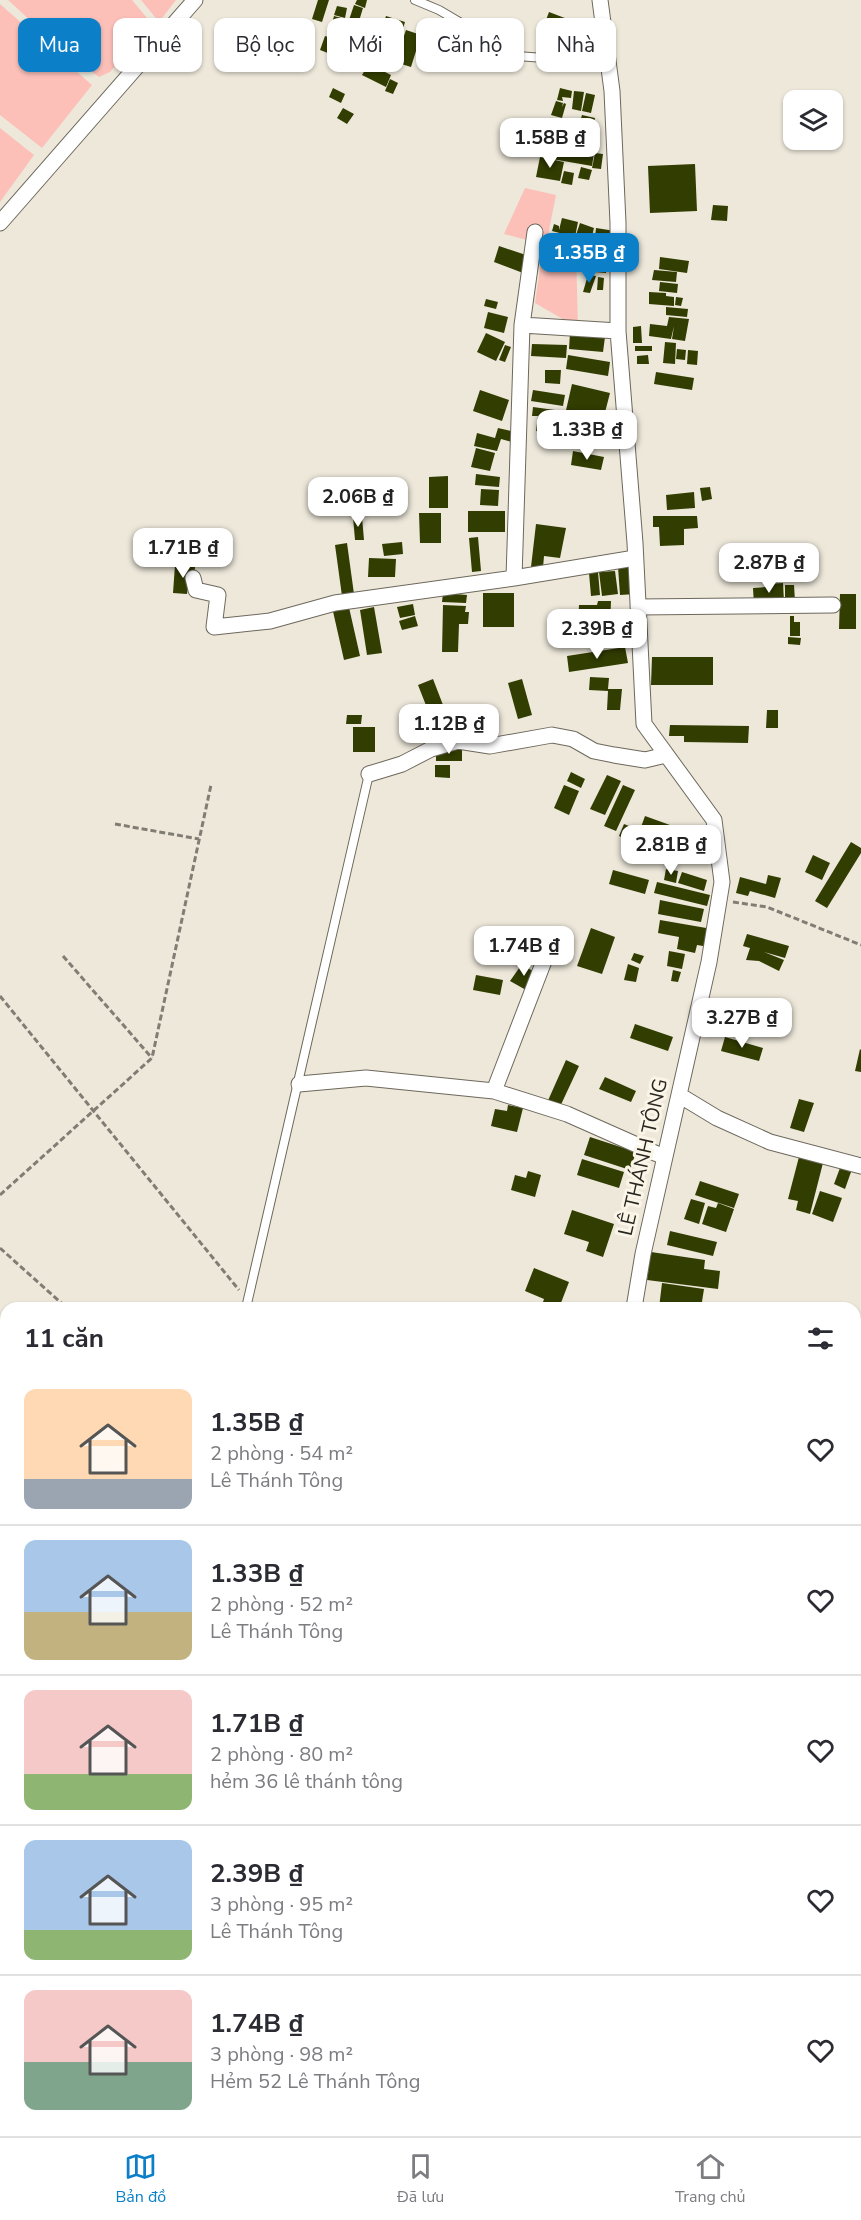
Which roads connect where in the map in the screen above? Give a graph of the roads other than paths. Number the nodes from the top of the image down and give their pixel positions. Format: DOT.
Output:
graph roads {
  1 [pos="195,0"];
  2 [pos="416,0"];
  3 [pos="600,0"];
  4 [pos="602,18"];
  5 [pos="536,57"];
  6 [pos="609,72"];
  7 [pos="0,223"];
  8 [pos="535,232"];
  9 [pos="522,326"];
  10 [pos="618,331"];
  11 [pos="635,558"];
  12 [pos="514,578"];
  13 [pos="193,579"];
  14 [pos="833,605"];
  15 [pos="638,607"];
  16 [pos="666,755"];
  17 [pos="369,774"];
  18 [pos="549,948"];
  19 [pos="299,1084"];
  20 [pos="494,1091"];
  21 [pos="679,1095"];
  22 [pos="664,1157"];
  23 [pos="861,1166"];
  24 [pos="247,1302"];
  25 [pos="635,1302"];
  1 -- 7 [label="street"];
  2 -- 5 [label="lane"];
  3 -- 4 [label="street, LÊ THÁNH TÔNG"];
  6 -- 10 [label="street, LÊ THÁNH TÔNG"];
  8 -- 9 [label="street"];
  9 -- 10 [label="street"];
  9 -- 12 [label="street"];
  10 -- 11 [label="street, LÊ THÁNH TÔNG"];
  11 -- 12 [label="street"];
  11 -- 15 [label="street, LÊ THÁNH TÔNG"];
  12 -- 13 [label="street"];
  14 -- 15 [label="street"];
  15 -- 16 [label="street, LÊ THÁNH TÔNG"];
  16 -- 17 [label="street"];
  16 -- 21 [label="street, LÊ THÁNH TÔNG"];
  17 -- 19 [label="lane"];
  18 -- 20 [label="street"];
  19 -- 20 [label="street"];
  19 -- 24 [label="lane"];
  20 -- 22 [label="street"];
  21 -- 22 [label="street, LÊ THÁNH TÔNG"];
  21 -- 23 [label="street"];
  22 -- 25 [label="street, LÊ THÁNH TÔNG"];
}
